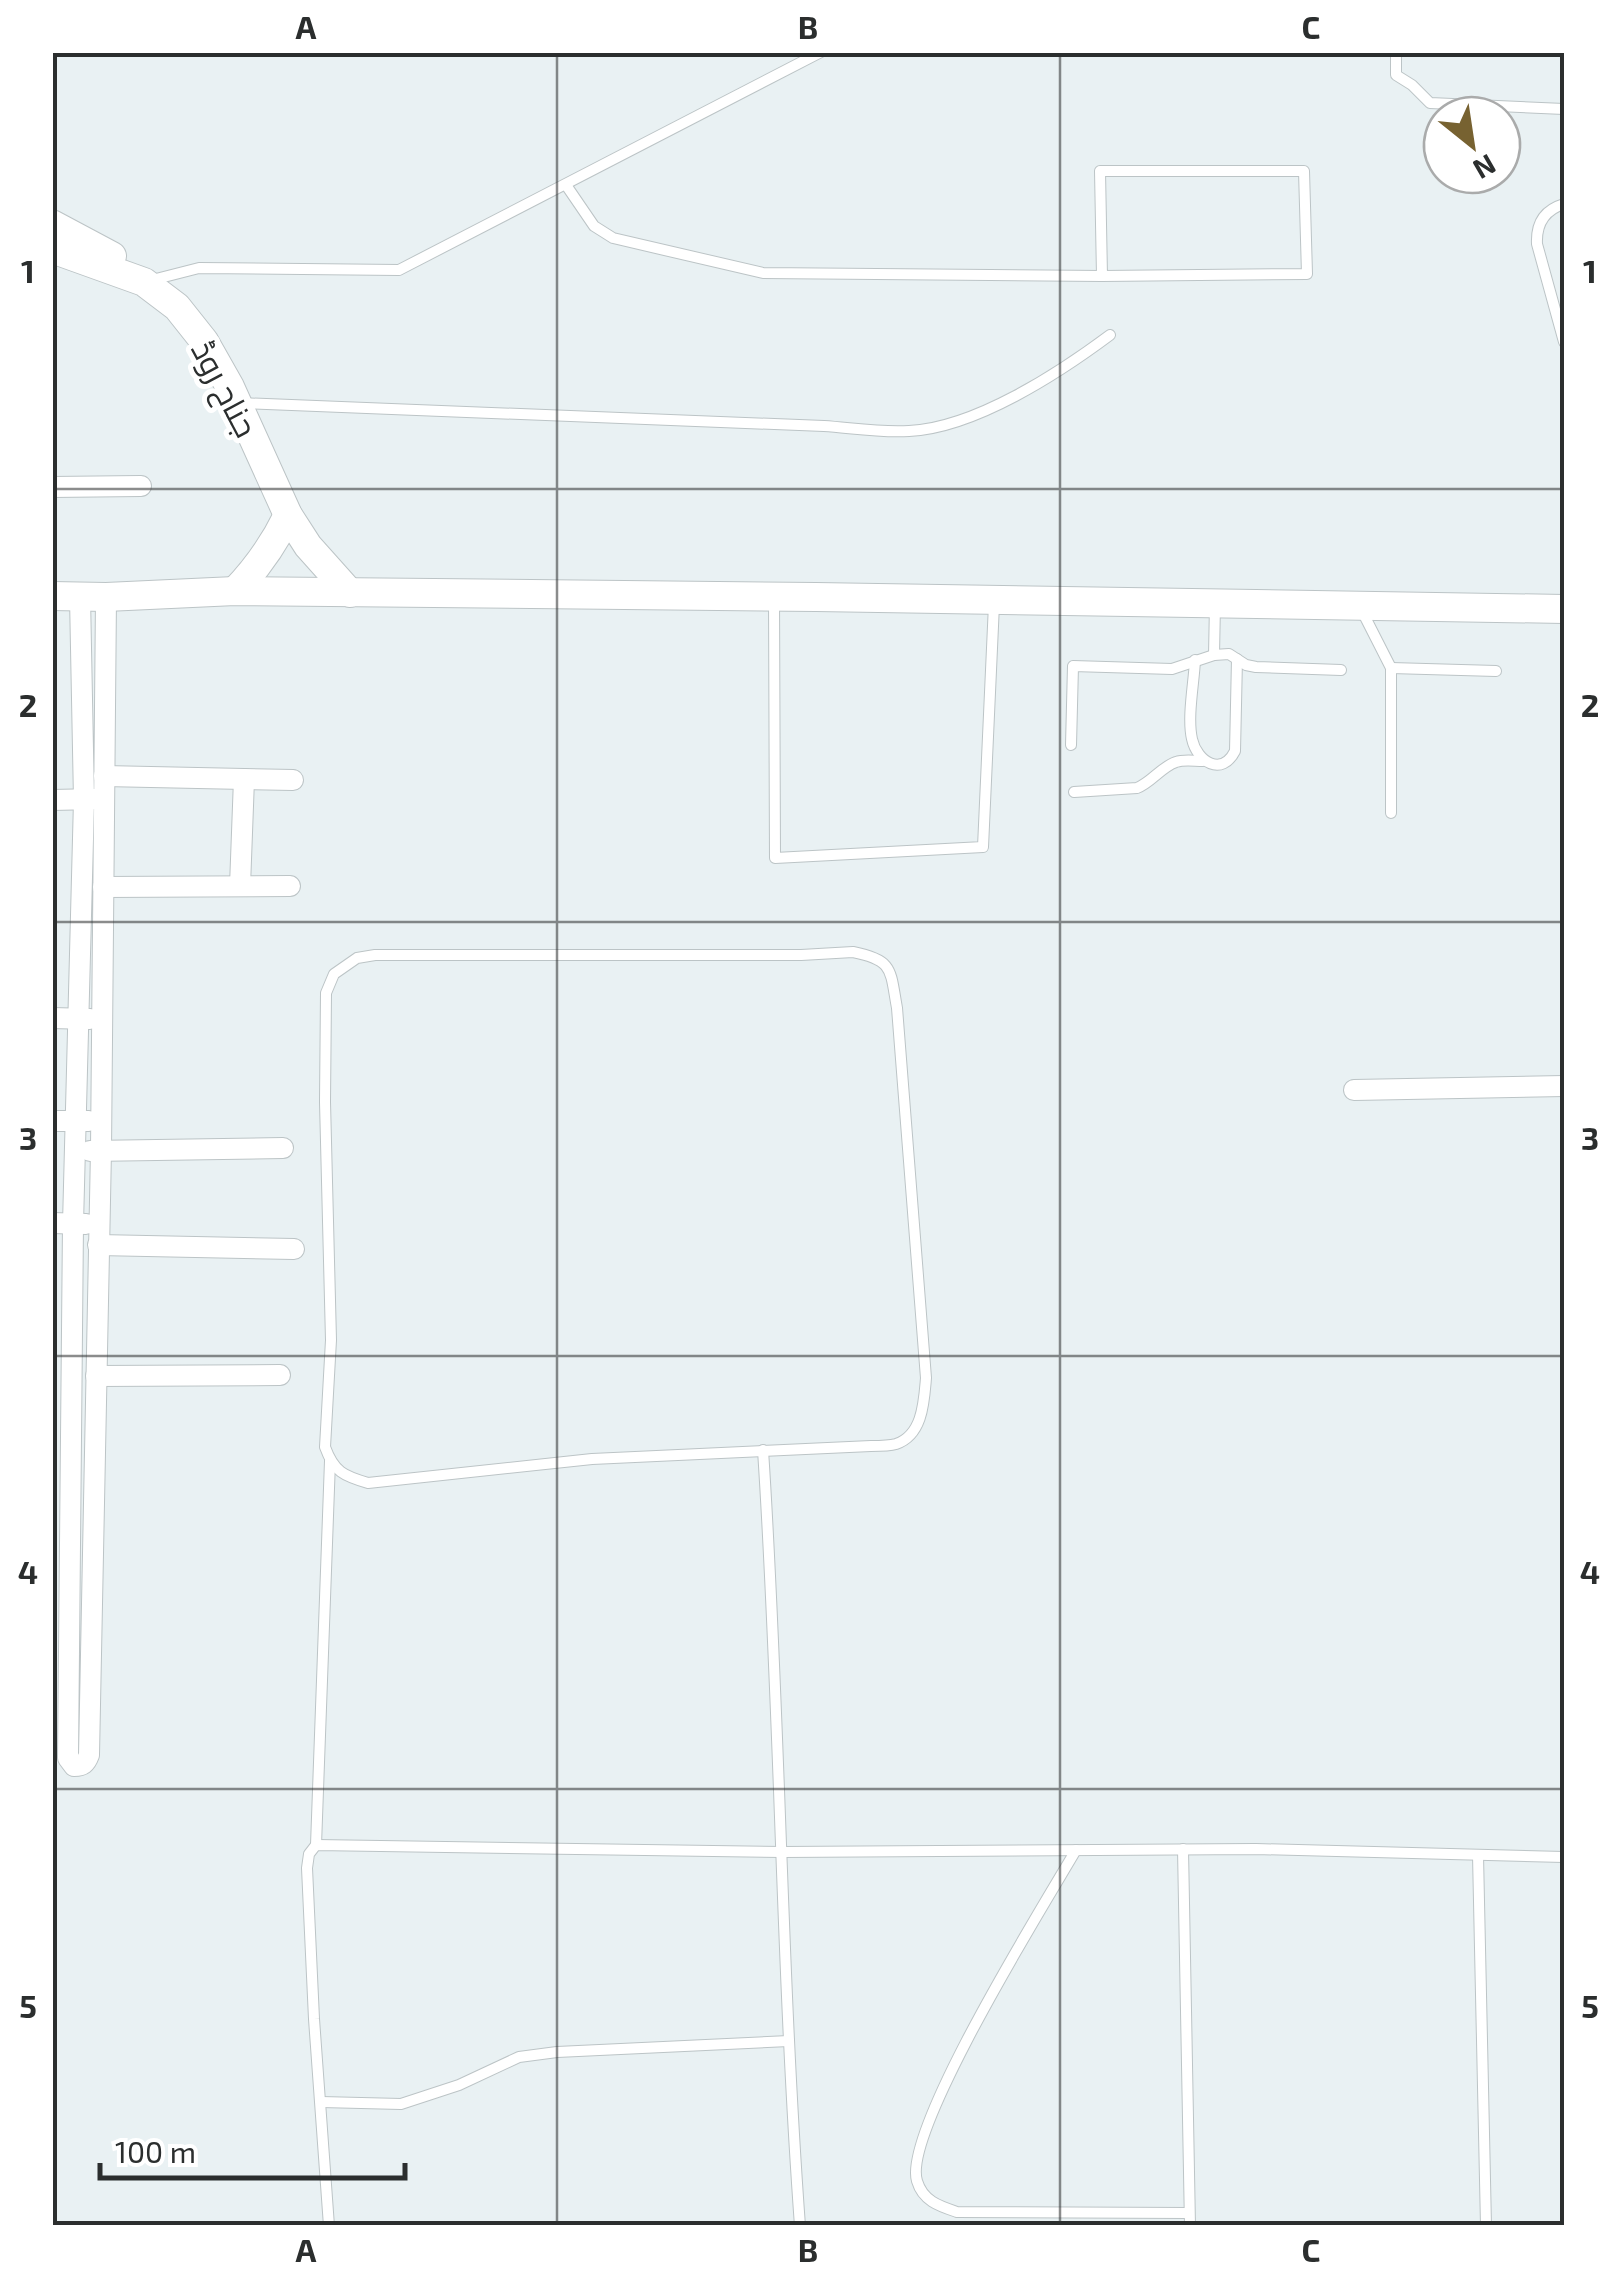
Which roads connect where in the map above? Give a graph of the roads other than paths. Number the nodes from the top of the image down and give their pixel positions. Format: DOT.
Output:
graph roads {
  1 [pos="821,52"];
  2 [pos="1396,52"];
  3 [pos="1564,109"];
  4 [pos="566,185"];
  5 [pos="1564,204"];
  6 [pos="52,224"];
  7 [pos="52,249"];
  8 [pos="1102,276"];
  9 [pos="144,282"];
  10 [pos="1110,335"];
  11 [pos="1564,342"];
  12 [pos="238,403"];
  13 [pos="141,486"];
  14 [pos="52,488"];
  15 [pos="288,515"];
  16 [pos="235,591"];
  17 [pos="350,594"];
  18 [pos="774,596"];
  19 [pos="80,597"];
  20 [pos="994,600"];
  21 [pos="1215,604"];
  22 [pos="1359,606"];
  23 [pos="1564,609"];
  24 [pos="1214,655"];
  25 [pos="1237,659"];
  26 [pos="1196,660"];
  27 [pos="1391,668"];
  28 [pos="1341,670"];
  29 [pos="1496,670"];
  30 [pos="1072,745"];
  31 [pos="1204,760"];
  32 [pos="104,776"];
  33 [pos="244,779"];
  34 [pos="294,780"];
  35 [pos="1074,792"];
  36 [pos="94,799"];
  37 [pos="52,800"];
  38 [pos="1392,813"];
  39 [pos="240,886"];
  40 [pos="290,886"];
  41 [pos="103,887"];
  42 [pos="52,1018"];
  43 [pos="80,1019"];
  44 [pos="102,1019"];
  45 [pos="1564,1086"];
  46 [pos="1354,1090"];
  47 [pos="101,1121"];
  48 [pos="52,1122"];
  49 [pos="76,1122"];
  50 [pos="283,1148"];
  51 [pos="101,1150"];
  52 [pos="75,1151"];
  53 [pos="98,1223"];
  54 [pos="63,1224"];
  55 [pos="98,1245"];
  56 [pos="294,1249"];
  57 [pos="280,1375"];
  58 [pos="96,1376"];
  59 [pos="62,1440"];
  60 [pos="94,1446"];
  61 [pos="763,1450"];
  62 [pos="330,1461"];
  63 [pos="316,1845"];
  64 [pos="1184,1849"];
  65 [pos="1076,1850"];
  66 [pos="783,1852"];
  67 [pos="1478,1856"];
  68 [pos="1564,1858"];
  69 [pos="790,2041"];
  70 [pos="321,2102"];
  71 [pos="1190,2219"];
  72 [pos="330,2226"];
  73 [pos="800,2226"];
  74 [pos="1486,2226"];
  1 -- 4 [label="lane"];
  2 -- 3 [label="lane"];
  4 -- 8 [label="lane"];
  4 -- 9 [label="lane"];
  5 -- 11 [label="lane"];
  6 -- 9 [label="street"];
  7 -- 9 [label="street, جناح روڈ"];
  8 -- 8 [label="lane"];
  9 -- 12 [label="street, جناح روڈ"];
  10 -- 12 [label="lane"];
  12 -- 15 [label="street, جناح روڈ"];
  13 -- 14 [label="street"];
  15 -- 16 [label="street"];
  15 -- 17 [label="street, جناح روڈ"];
  16 -- 17 [label="street"];
  16 -- 19 [label="street"];
  17 -- 18 [label="street"];
  18 -- 20 [label="street"];
  18 -- 20 [label="lane"];
  19 -- 32 [label="street"];
  19 -- 36 [label="street"];
  20 -- 21 [label="street"];
  21 -- 22 [label="street"];
  21 -- 24 [label="lane"];
  22 -- 23 [label="street"];
  22 -- 27 [label="lane"];
  24 -- 25 [label="lane"];
  24 -- 26 [label="lane"];
  25 -- 28 [label="lane"];
  25 -- 31 [label="lane"];
  26 -- 30 [label="lane"];
  26 -- 31 [label="lane"];
  27 -- 29 [label="lane"];
  27 -- 38 [label="lane"];
  31 -- 35 [label="lane"];
  32 -- 33 [label="street"];
  32 -- 36 [label="street"];
  33 -- 34 [label="street"];
  33 -- 39 [label="street"];
  36 -- 37 [label="street"];
  36 -- 41 [label="street"];
  36 -- 43 [label="street"];
  39 -- 40 [label="street"];
  39 -- 41 [label="street"];
  41 -- 44 [label="street"];
  42 -- 43 [label="street"];
  43 -- 44 [label="street"];
  43 -- 49 [label="street"];
  44 -- 47 [label="street"];
  45 -- 46 [label="street"];
  47 -- 49 [label="street"];
  47 -- 51 [label="street"];
  48 -- 49 [label="street"];
  49 -- 52 [label="street"];
  50 -- 51 [label="street"];
  51 -- 52 [label="street"];
  51 -- 53 [label="street"];
  52 -- 54 [label="street"];
  53 -- 54 [label="street"];
  53 -- 55 [label="street"];
  54 -- 59 [label="street"];
  55 -- 56 [label="street"];
  55 -- 58 [label="street"];
  57 -- 58 [label="street"];
  58 -- 60 [label="street"];
  59 -- 60 [label="street"];
  59 -- 60 [label="street"];
  61 -- 62 [label="lane"];
  61 -- 62 [label="lane"];
  61 -- 66 [label="lane"];
  62 -- 63 [label="lane"];
  63 -- 66 [label="lane"];
  63 -- 70 [label="lane"];
  64 -- 65 [label="lane"];
  64 -- 67 [label="lane"];
  64 -- 71 [label="lane"];
  65 -- 66 [label="lane"];
  65 -- 71 [label="lane"];
  66 -- 69 [label="lane"];
  67 -- 68 [label="lane"];
  67 -- 74 [label="lane"];
  69 -- 70 [label="lane"];
  69 -- 73 [label="lane"];
  70 -- 72 [label="lane"];
}
